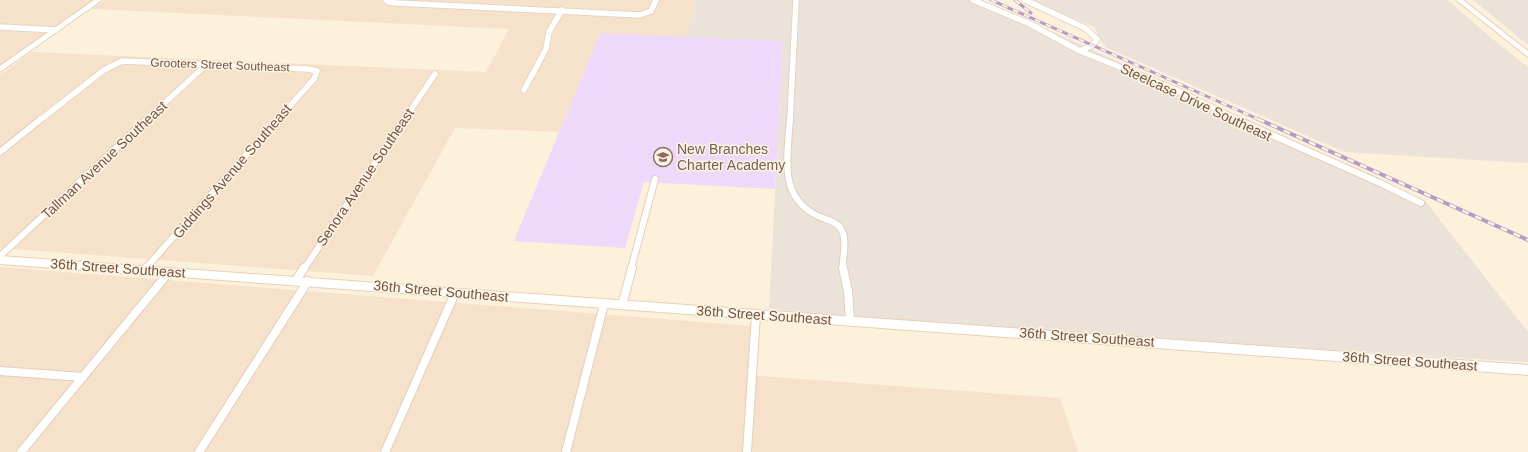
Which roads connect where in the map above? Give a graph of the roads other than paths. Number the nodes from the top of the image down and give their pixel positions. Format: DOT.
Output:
graph roads {
  1 [pos="99,0"];
  2 [pos="656,0"];
  3 [pos="796,0"];
  4 [pos="973,0"];
  5 [pos="1025,0"];
  6 [pos="1459,0"];
  7 [pos="387,1"];
  8 [pos="562,10"];
  9 [pos="0,27"];
  10 [pos="56,30"];
  11 [pos="1080,51"];
  12 [pos="1528,55"];
  13 [pos="208,64"];
  14 [pos="0,70"];
  15 [pos="317,71"];
  16 [pos="435,74"];
  17 [pos="524,90"];
  18 [pos="0,152"];
  19 [pos="655,179"];
  20 [pos="1421,203"];
  21 [pos="0,256"];
  22 [pos="0,260"];
  23 [pos="144,270"];
  24 [pos="169,272"];
  25 [pos="296,280"];
  26 [pos="308,281"];
  27 [pos="455,293"];
  28 [pos="604,304"];
  29 [pos="622,305"];
  30 [pos="756,314"];
  31 [pos="850,320"];
  32 [pos="1528,370"];
  33 [pos="0,371"];
  34 [pos="84,377"];
  35 [pos="21,452"];
  36 [pos="199,452"];
  37 [pos="385,452"];
  38 [pos="566,452"];
  39 [pos="747,452"];
  1 -- 10 [label="street"];
  2 -- 8 [label="street"];
  3 -- 31 [label="street"];
  4 -- 11 [label="street, Steelcase Drive Southeast"];
  5 -- 11 [label="street"];
  6 -- 12 [label="street"];
  7 -- 8 [label="street"];
  8 -- 17 [label="street"];
  9 -- 10 [label="street"];
  10 -- 14 [label="street"];
  11 -- 20 [label="street, Steelcase Drive Southeast"];
  13 -- 15 [label="street, Grooters Street Southeast"];
  13 -- 18 [label="street, Grooters Street Southeast"];
  13 -- 21 [label="street, Tallman Avenue Southeast"];
  15 -- 23 [label="street, Giddings Avenue Southeast"];
  16 -- 25 [label="street, Senora Avenue Southeast"];
  19 -- 29 [label="street"];
  22 -- 23 [label="street, 36th Street Southeast"];
  23 -- 24 [label="street, 36th Street Southeast"];
  24 -- 25 [label="street, 36th Street Southeast"];
  24 -- 34 [label="street"];
  25 -- 26 [label="street, 36th Street Southeast"];
  26 -- 27 [label="street, 36th Street Southeast"];
  26 -- 36 [label="street"];
  27 -- 28 [label="street, 36th Street Southeast"];
  27 -- 37 [label="street"];
  28 -- 29 [label="street, 36th Street Southeast"];
  28 -- 38 [label="street"];
  29 -- 30 [label="street, 36th Street Southeast"];
  30 -- 31 [label="street, 36th Street Southeast"];
  30 -- 39 [label="street"];
  31 -- 32 [label="street, 36th Street Southeast"];
  33 -- 34 [label="street"];
  34 -- 35 [label="street"];
}
